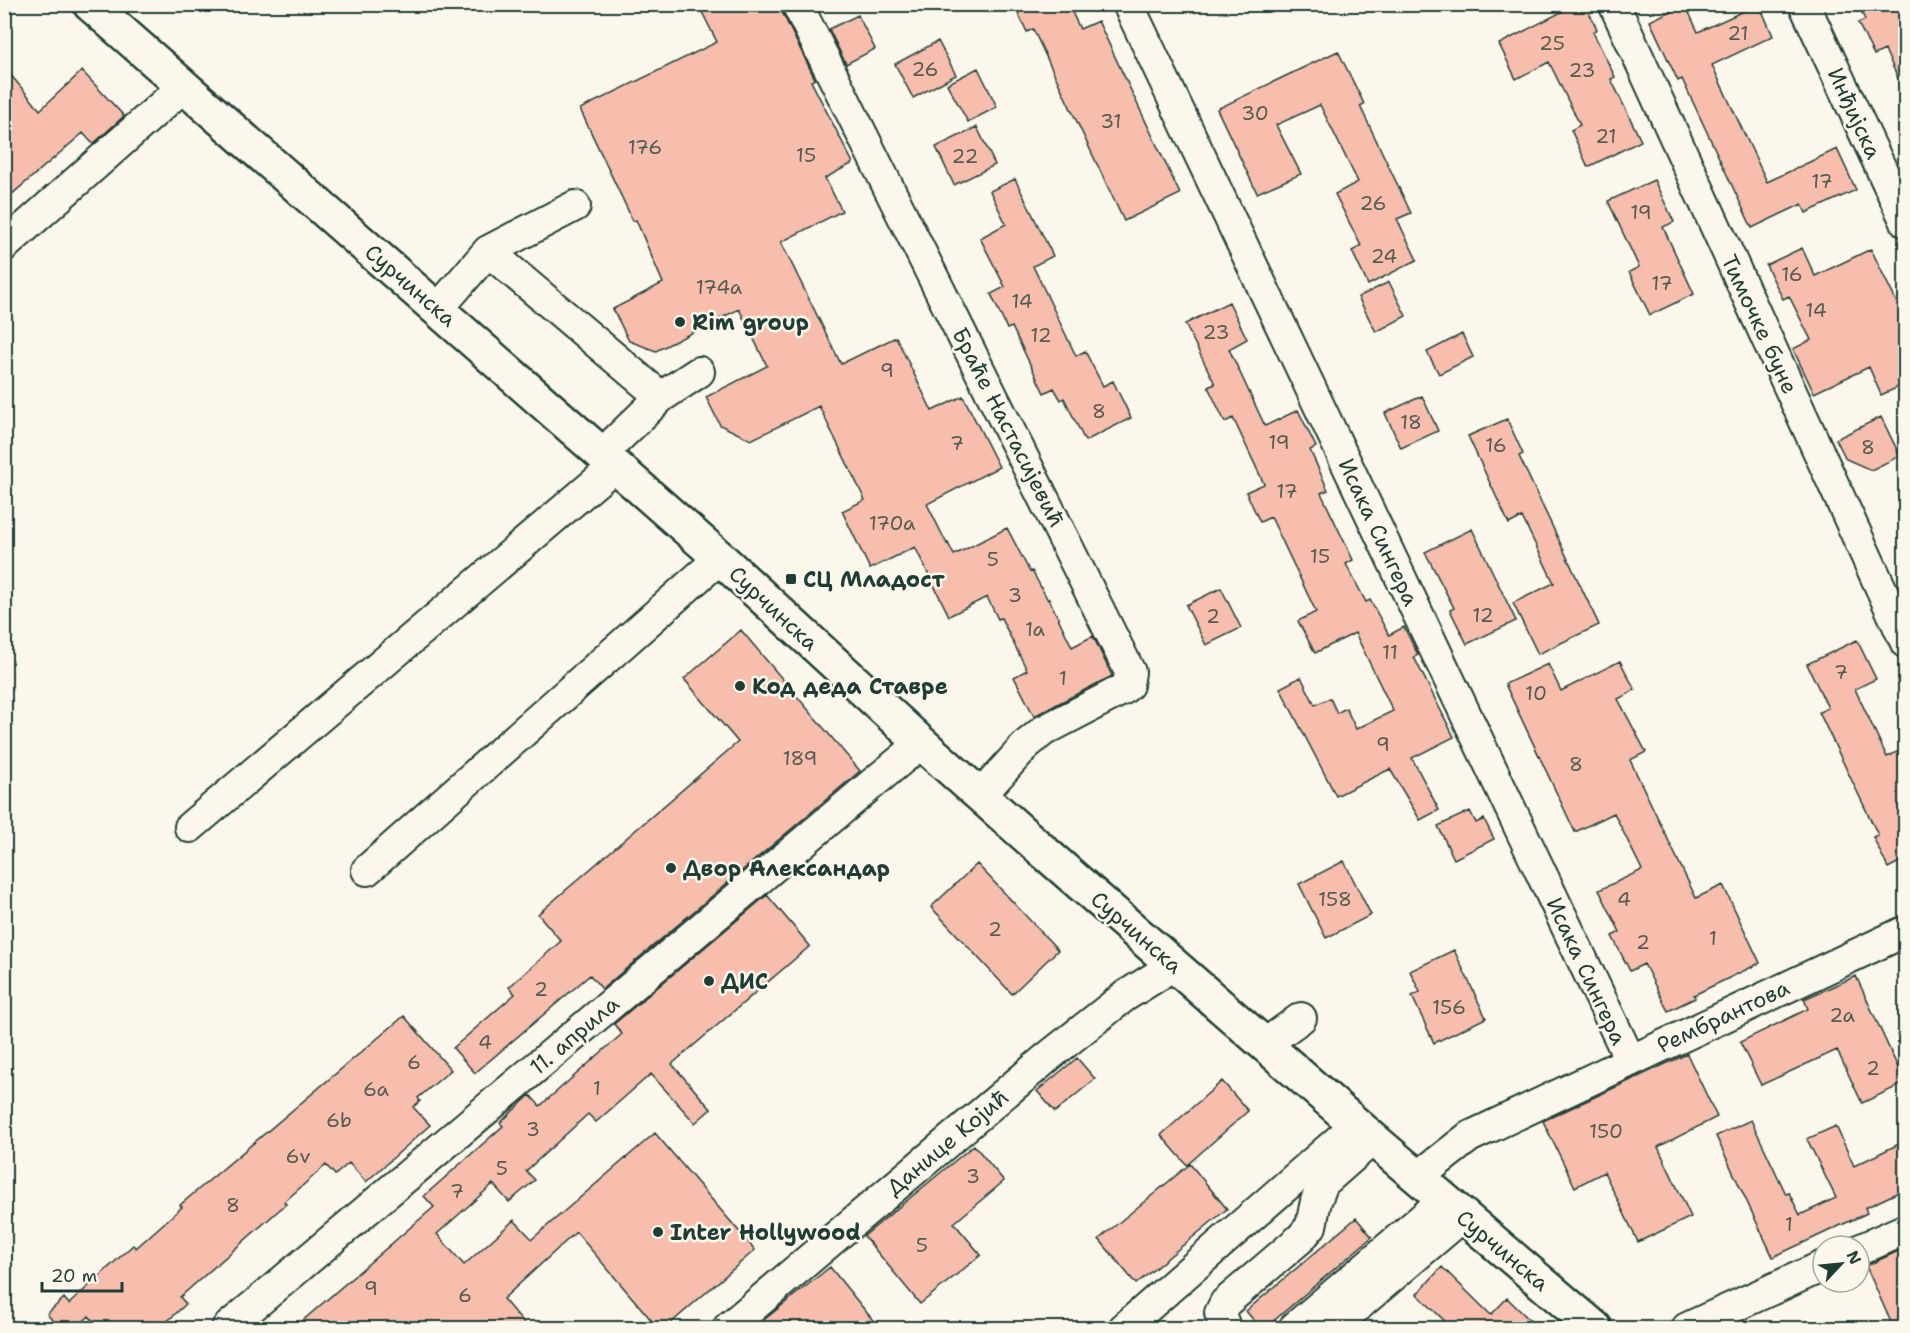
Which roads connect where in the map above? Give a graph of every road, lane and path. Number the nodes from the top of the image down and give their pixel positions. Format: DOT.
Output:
graph roads {
  1 [pos="90,4"];
  2 [pos="797,4"];
  3 [pos="1128,4"];
  4 [pos="1614,4"];
  5 [pos="1803,4"];
  6 [pos="184,86"];
  7 [pos="574,206"];
  8 [pos="1905,222"];
  9 [pos="4,246"];
  10 [pos="488,251"];
  11 [pos="438,309"];
  12 [pos="699,372"];
  13 [pos="661,397"];
  14 [pos="608,460"];
  15 [pos="720,558"];
  16 [pos="1905,643"];
  17 [pos="919,741"];
  18 [pos="981,795"];
  19 [pos="190,827"];
  20 [pos="367,870"];
  21 [pos="1905,931"];
  22 [pos="1173,963"];
  23 [pos="1301,1018"];
  24 [pos="1265,1044"];
  25 [pos="1630,1060"];
  26 [pos="1365,1132"];
  27 [pos="1418,1177"];
  28 [pos="1454,1208"];
  29 [pos="1905,1229"];
  30 [pos="1871,1245"];
  31 [pos="1811,1272"];
  32 [pos="228,1329"];
  33 [pos="728,1329"];
  34 [pos="1124,1329"];
  35 [pos="1225,1329"];
  36 [pos="1294,1329"];
  37 [pos="1332,1329"];
  38 [pos="1595,1329"];
  39 [pos="1687,1329"];
  1 -- 6 [label="main road, Сурчинска"];
  2 -- 18 [label="street, Браће Настасијевић"];
  3 -- 25 [label="street, Исака Сингера"];
  4 -- 16 [label="street, Тимочке буне"];
  5 -- 8 [label="street, Инђијска"];
  6 -- 9 [label="street"];
  6 -- 11 [label="main road, Сурчинска"];
  7 -- 10 [label="street"];
  10 -- 11 [label="street"];
  10 -- 13 [label="street"];
  11 -- 14 [label="main road, Сурчинска"];
  12 -- 13 [label="street"];
  13 -- 14 [label="street"];
  14 -- 15 [label="main road, Сурчинска"];
  14 -- 19 [label="street"];
  15 -- 17 [label="main road, Сурчинска"];
  15 -- 20 [label="street"];
  17 -- 18 [label="main road, Сурчинска"];
  17 -- 32 [label="street, 11. априла"];
  18 -- 22 [label="main road, Сурчинска"];
  21 -- 25 [label="street, Рембрантова"];
  22 -- 24 [label="main road, Сурчинска"];
  22 -- 33 [label="street, Данице Којић"];
  23 -- 24 [label="street"];
  24 -- 26 [label="main road, Сурчинска"];
  25 -- 27 [label="street, Рембрантова"];
  26 -- 27 [label="main road, Сурчинска"];
  26 -- 34 [label="street"];
  26 -- 35 [label="street"];
  27 -- 28 [label="main road, Сурчинска"];
  28 -- 36 [label="street"];
  28 -- 37 [label="street"];
  28 -- 38 [label="main road, Сурчинска"];
  29 -- 30 [label="street"];
  31 -- 39 [label="street"];
}
